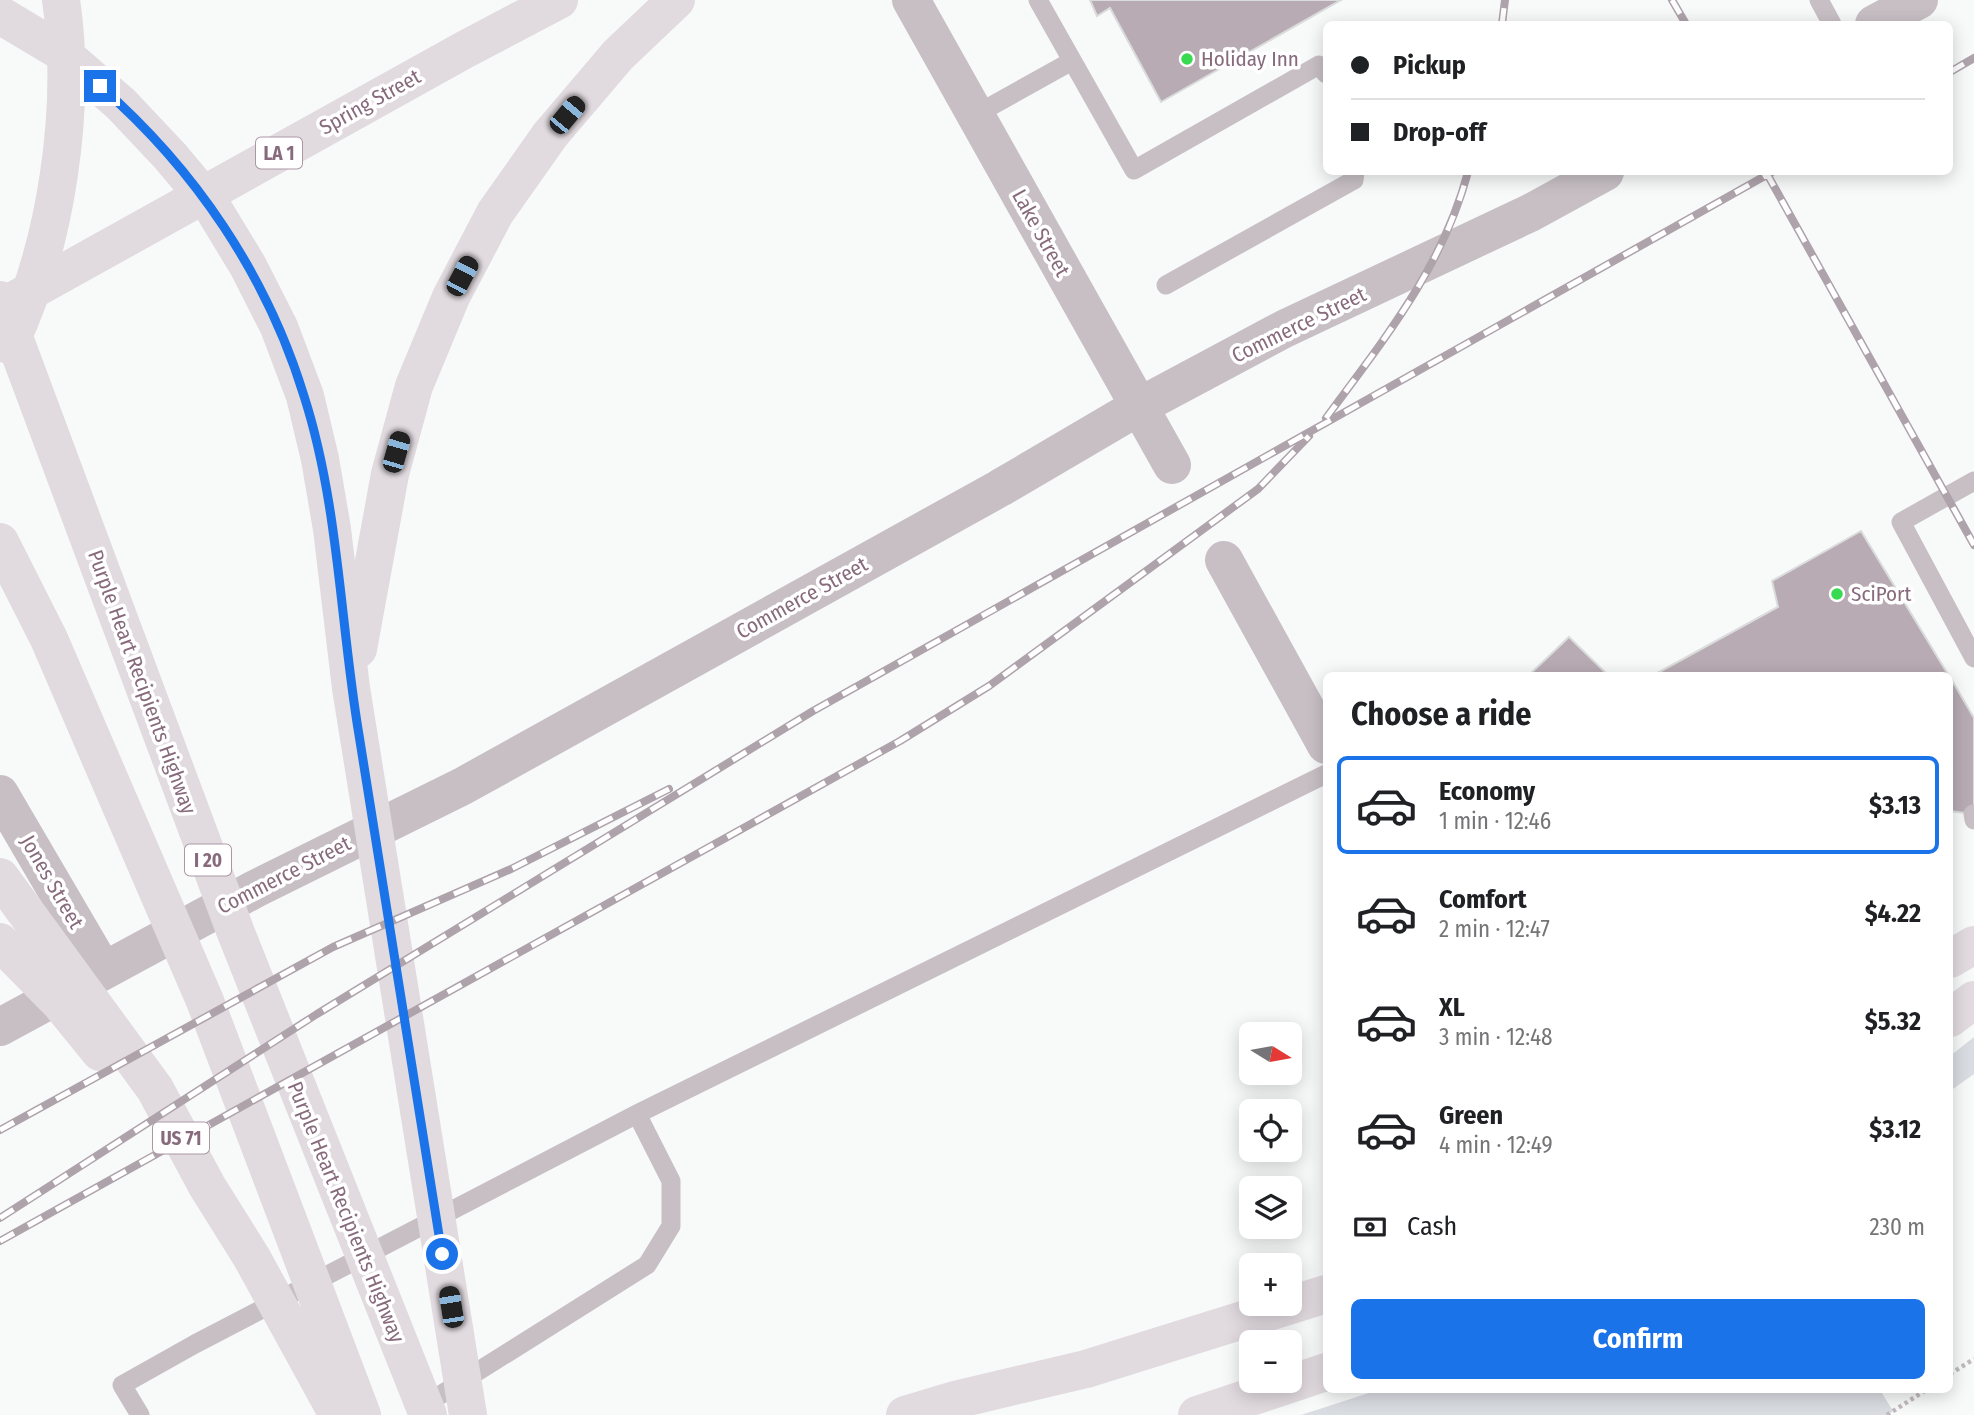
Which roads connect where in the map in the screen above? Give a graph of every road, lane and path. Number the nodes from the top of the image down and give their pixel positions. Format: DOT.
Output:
graph roads {
  1 [pos="61,0"];
  2 [pos="559,0"];
  3 [pos="676,0"];
  4 [pos="911,0"];
  5 [pos="1038,0"];
  6 [pos="1819,0"];
  7 [pos="1919,0"];
  8 [pos="0,15"];
  9 [pos="1830,21"];
  10 [pos="1880,21"];
  11 [pos="1072,61"];
  12 [pos="1323,70"];
  13 [pos="975,115"];
  14 [pos="1355,175"];
  15 [pos="1599,175"];
  16 [pos="1167,285"];
  17 [pos="0,300"];
  18 [pos="0,309"];
  19 [pos="0,363"];
  20 [pos="1139,407"];
  21 [pos="1172,466"];
  22 [pos="1974,481"];
  23 [pos="0,542"];
  24 [pos="1224,560"];
  25 [pos="1974,658"];
  26 [pos="351,688"];
  27 [pos="1323,740"];
  28 [pos="1323,776"];
  29 [pos="0,794"];
  30 [pos="0,877"];
  31 [pos="0,942"];
  32 [pos="1974,945"];
  33 [pos="1953,957"];
  34 [pos="103,970"];
  35 [pos="1974,1000"];
  36 [pos="1953,1016"];
  37 [pos="0,1027"];
  38 [pos="637,1114"];
  39 [pos="207,1186"];
  40 [pos="1323,1295"];
  41 [pos="1974,1359"];
  42 [pos="1953,1372"];
  43 [pos="1323,1373"];
  44 [pos="1921,1393"];
  45 [pos="140,1415"];
  46 [pos="338,1415"];
  47 [pos="362,1415"];
  48 [pos="408,1415"];
  49 [pos="428,1415"];
  50 [pos="468,1415"];
  51 [pos="905,1415"];
  52 [pos="1197,1415"];
  53 [pos="1887,1415"];
  1 -- 19 [label="main road"];
  2 -- 18 [label="main road, Spring Street / LA 1"];
  3 -- 26 [label="main road"];
  4 -- 13 [label="street, Lake Street"];
  5 -- 11 [label="lane"];
  6 -- 9 [label="lane"];
  7 -- 10 [label="street"];
  8 -- 26 [label="main road"];
  11 -- 12 [label="lane"];
  11 -- 13 [label="lane"];
  13 -- 20 [label="street, Lake Street"];
  14 -- 16 [label="lane"];
  15 -- 20 [label="street, Commerce Street"];
  17 -- 49 [label="main road, Purple Heart Recipients Highway / I 20"];
  20 -- 21 [label="street, Lake Street"];
  20 -- 34 [label="street, Commerce Street"];
  22 -- 25 [label="lane"];
  23 -- 47 [label="main road, I 20"];
  24 -- 27 [label="street"];
  26 -- 50 [label="main road"];
  28 -- 38 [label="lane"];
  29 -- 34 [label="street, Jones Street"];
  30 -- 39 [label="main road, US 71"];
  31 -- 39 [label="main road"];
  32 -- 33 [label="main road"];
  34 -- 37 [label="street, Commerce Street"];
  35 -- 36 [label="main road"];
  38 -- 45 [label="lane"];
  38 -- 48 [label="lane"];
  39 -- 46 [label="main road, US 71"];
  40 -- 51 [label="main road"];
  41 -- 42 [label="path"];
  43 -- 52 [label="main road"];
  44 -- 53 [label="path"];
}
